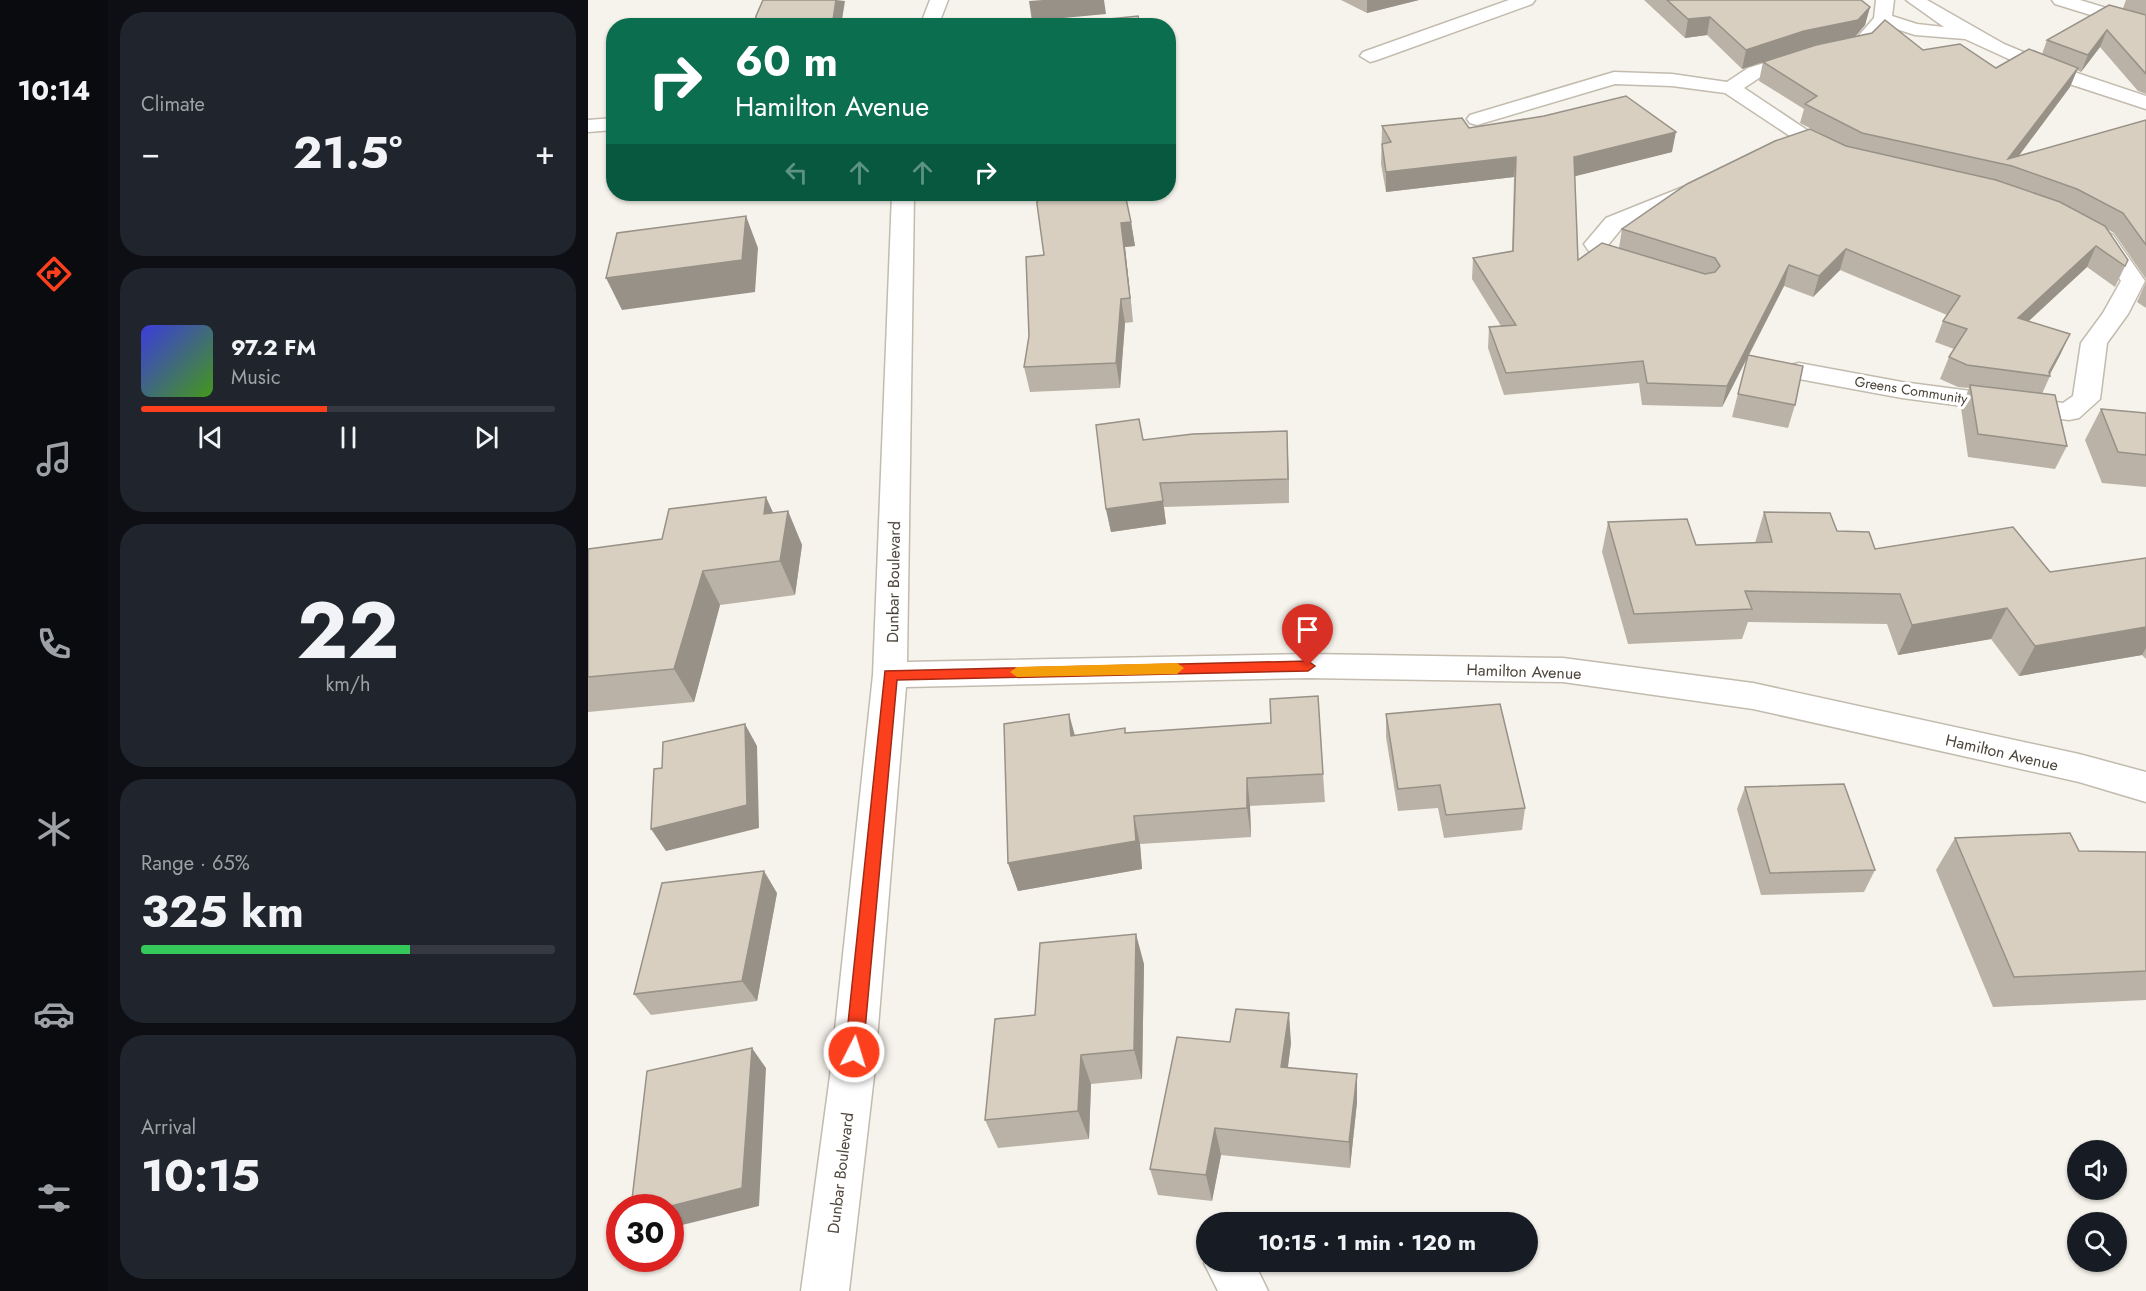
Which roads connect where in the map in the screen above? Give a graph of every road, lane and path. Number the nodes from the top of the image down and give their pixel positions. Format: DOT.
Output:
graph roads {
  1 [pos="939,0"];
  2 [pos="1526,0"];
  3 [pos="1915,0"];
  4 [pos="2061,0"];
  5 [pos="1884,9"];
  6 [pos="932,18"];
  7 [pos="2146,26"];
  8 [pos="1970,37"];
  9 [pos="1370,56"];
  10 [pos="1731,88"];
  11 [pos="2146,103"];
  12 [pos="1477,119"];
  13 [pos="606,125"];
  14 [pos="588,126"];
  15 [pos="1806,138"];
  16 [pos="1783,146"];
  17 [pos="1859,162"];
  18 [pos="1713,180"];
  19 [pos="903,201"];
  20 [pos="2078,226"];
  21 [pos="1655,270"];
  22 [pos="1799,371"];
  23 [pos="2069,412"];
  24 [pos="2102,416"];
  25 [pos="890,675"];
  26 [pos="2146,787"];
  27 [pos="825,1291"];
  1 -- 6 [label="street"];
  2 -- 9 [label="street"];
  3 -- 8 [label="street"];
  4 -- 7 [label="street"];
  5 -- 8 [label="street"];
  5 -- 10 [label="street"];
  8 -- 11 [label="street"];
  10 -- 12 [label="street"];
  10 -- 15 [label="street"];
  13 -- 14 [label="street"];
  15 -- 16 [label="street"];
  15 -- 17 [label="street"];
  18 -- 21 [label="street"];
  19 -- 25 [label="street, Dunbar Boulevard"];
  20 -- 23 [label="street"];
  22 -- 23 [label="street, Greens Community"];
  23 -- 24 [label="street, Greens Community"];
  25 -- 26 [label="street, Hamilton Avenue"];
  25 -- 27 [label="street, Dunbar Boulevard"];
}
